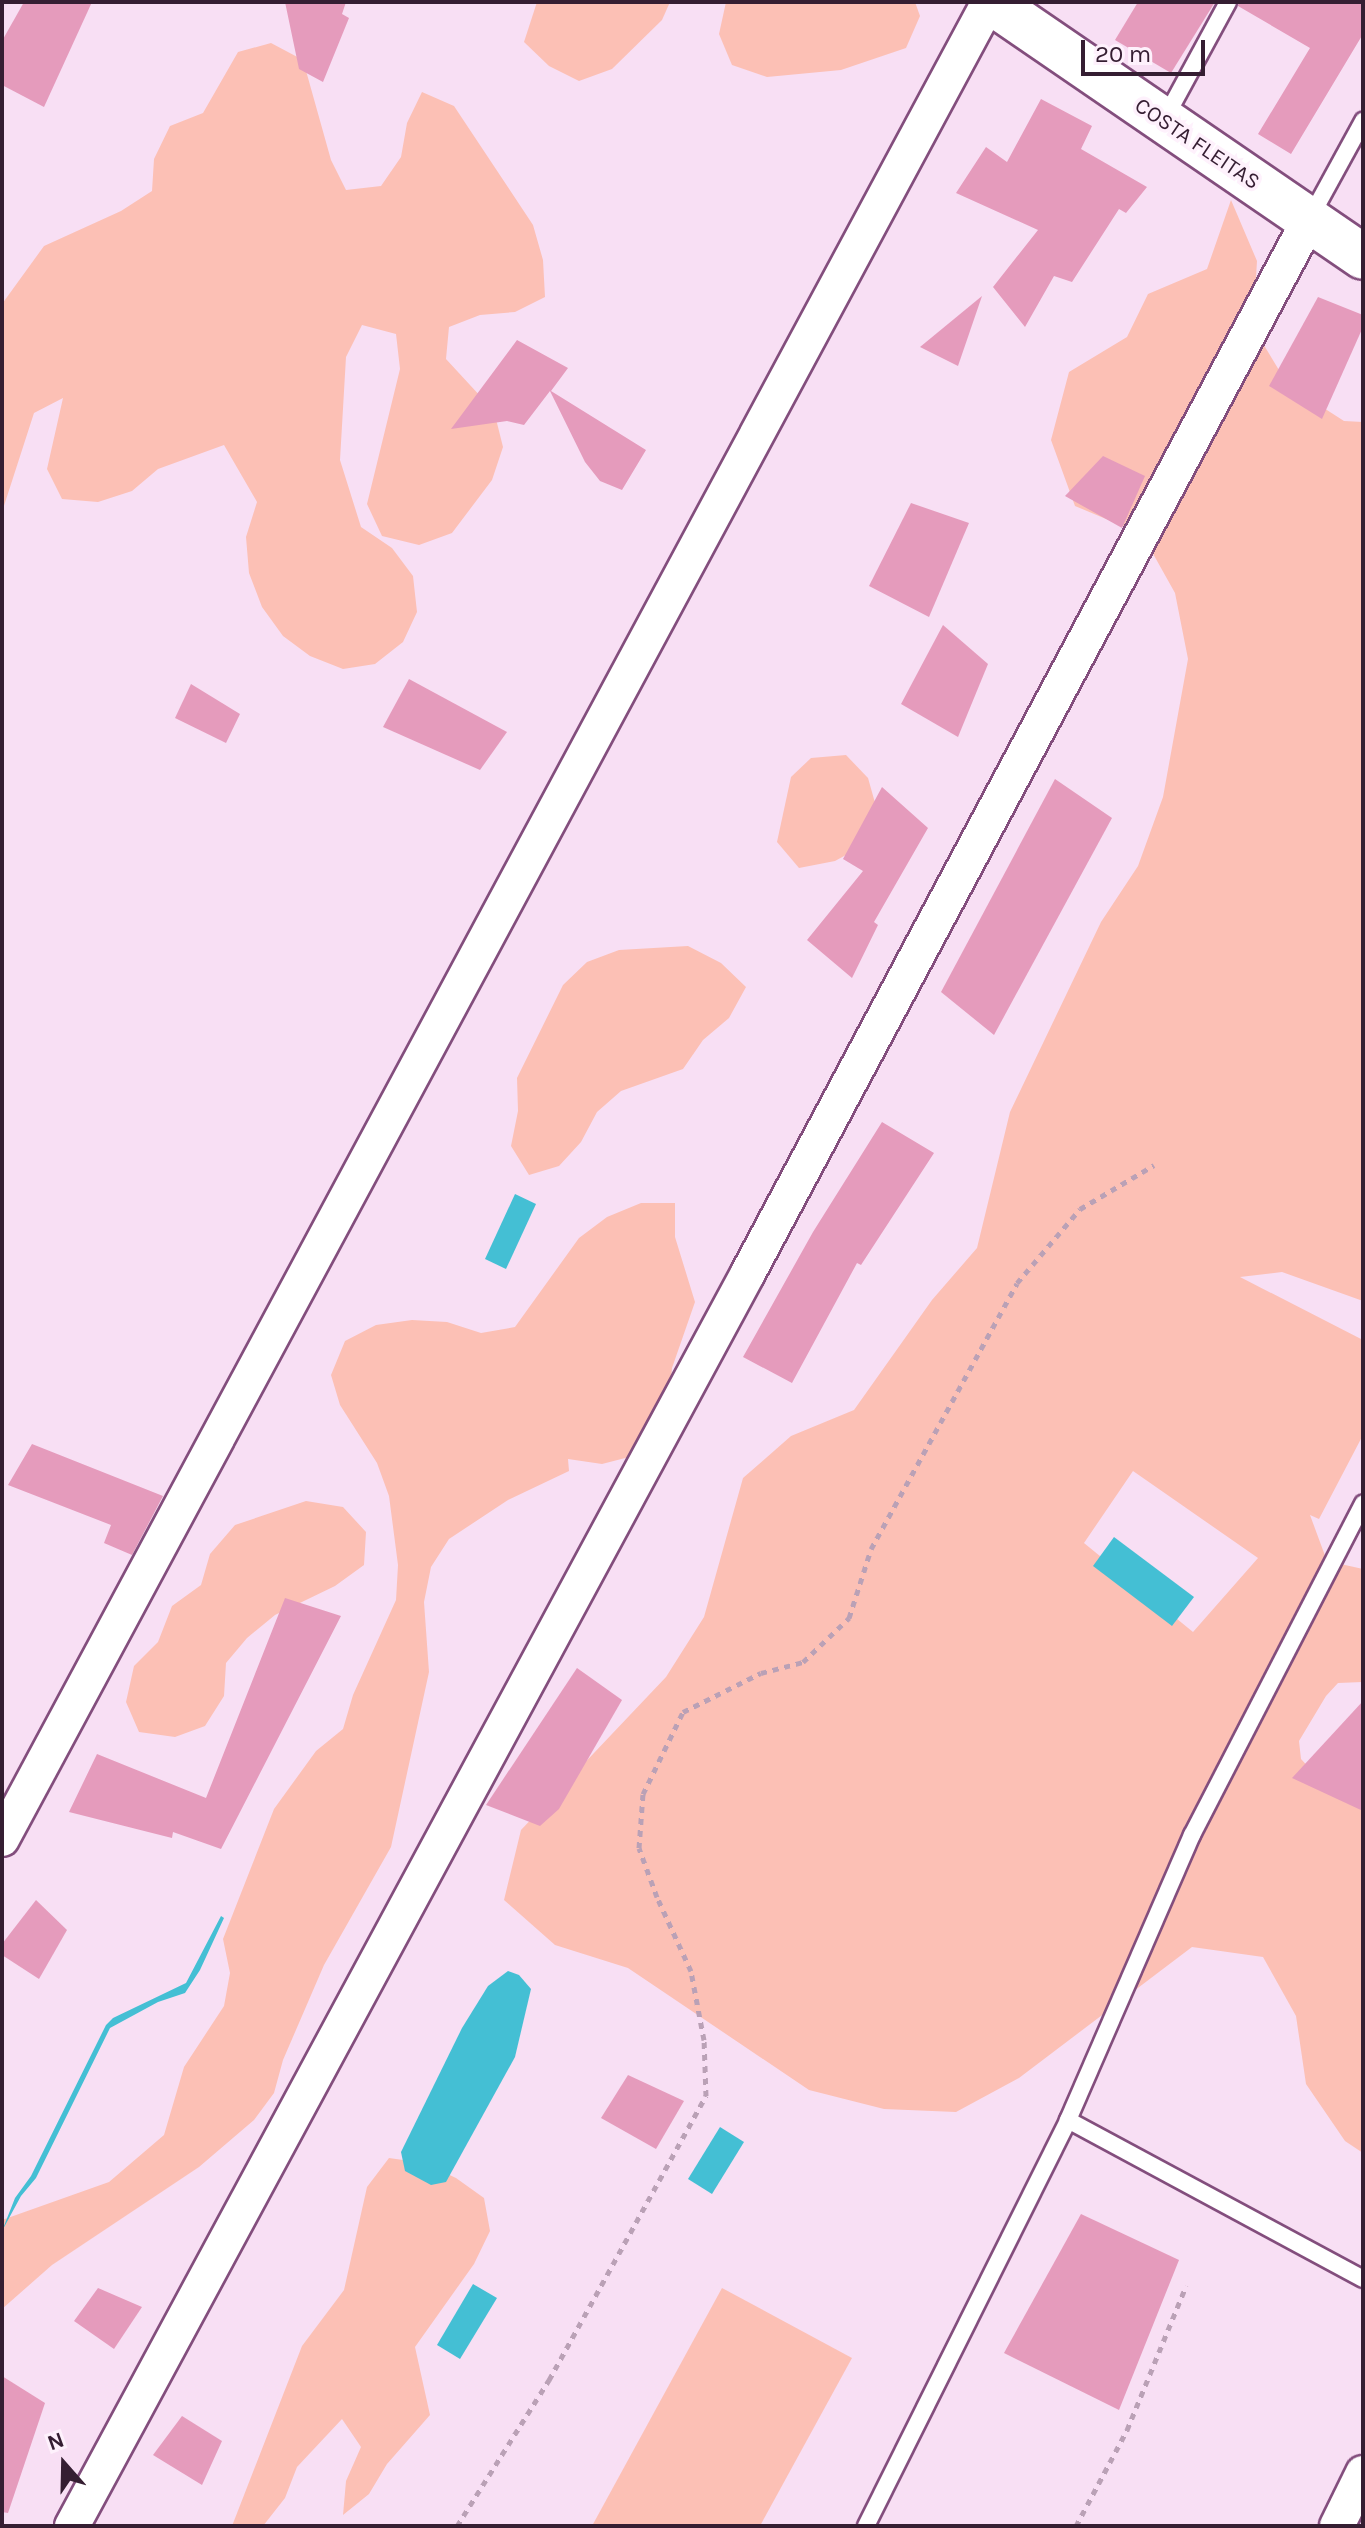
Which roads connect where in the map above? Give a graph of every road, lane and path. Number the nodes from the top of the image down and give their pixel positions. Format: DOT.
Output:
graph roads {
  1 [pos="990,2"];
  2 [pos="1228,2"];
  3 [pos="1363,121"];
  4 [pos="1163,122"];
  5 [pos="1309,220"];
  6 [pos="1363,257"];
  7 [pos="1154,1165"];
  8 [pos="1363,1504"];
  9 [pos="2,1839"];
  10 [pos="1068,2120"];
  11 [pos="1363,2279"];
  12 [pos="1186,2286"];
  13 [pos="1363,2473"];
  14 [pos="72,2526"];
  15 [pos="457,2526"];
  16 [pos="866,2526"];
  17 [pos="1076,2526"];
  18 [pos="1337,2526"];
  1 -- 4 [label="main road, COSTA FLEITAS"];
  1 -- 9 [label="street"];
  2 -- 4 [label="lane"];
  3 -- 5 [label="lane"];
  4 -- 5 [label="main road, COSTA FLEITAS"];
  5 -- 6 [label="main road, COSTA FLEITAS"];
  5 -- 14 [label="street"];
  7 -- 15 [label="path"];
  8 -- 10 [label="lane"];
  10 -- 11 [label="lane"];
  10 -- 16 [label="lane"];
  12 -- 17 [label="path"];
  13 -- 18 [label="street"];
}
